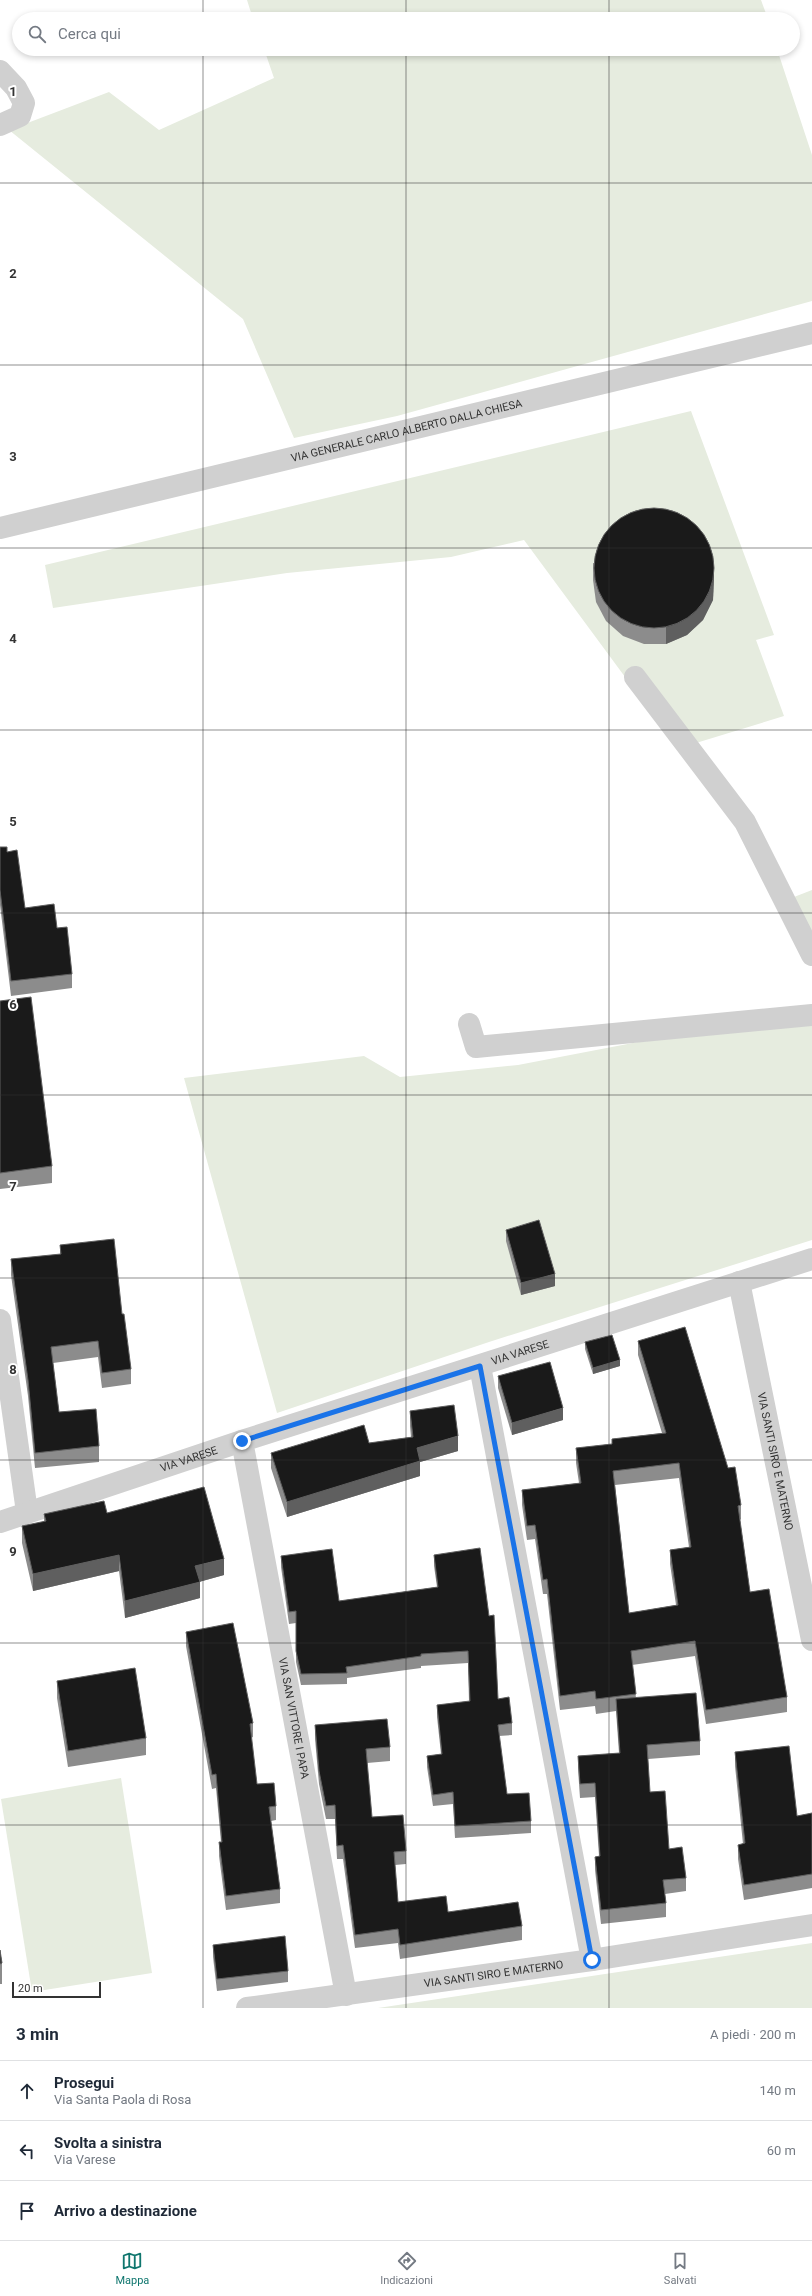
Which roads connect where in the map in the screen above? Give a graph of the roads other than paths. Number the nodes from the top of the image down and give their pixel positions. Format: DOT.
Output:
graph roads {
  1 [pos="0,71"];
  2 [pos="0,124"];
  3 [pos="812,333"];
  4 [pos="0,528"];
  5 [pos="635,677"];
  6 [pos="812,955"];
  7 [pos="812,1015"];
  8 [pos="469,1024"];
  9 [pos="812,1259"];
  10 [pos="739,1282"];
  11 [pos="0,1320"];
  12 [pos="480,1366"];
  13 [pos="242,1441"];
  14 [pos="27,1512"];
  15 [pos="0,1522"];
  16 [pos="812,1640"];
  17 [pos="812,1925"];
  18 [pos="592,1960"];
  19 [pos="346,1995"];
  20 [pos="247,2008"];
  1 -- 2 [label="street"];
  3 -- 4 [label="street, VIA GENERALE CARLO ALBERTO DALLA CHIESA"];
  5 -- 6 [label="street"];
  7 -- 8 [label="street"];
  9 -- 10 [label="street, VIA VARESE"];
  10 -- 12 [label="street, VIA VARESE"];
  10 -- 16 [label="street, VIA SANTI SIRO E MATERNO"];
  11 -- 14 [label="street"];
  12 -- 13 [label="street, VIA VARESE"];
  12 -- 18 [label="street"];
  13 -- 14 [label="street, VIA VARESE"];
  13 -- 19 [label="street, VIA SAN VITTORE I PAPA"];
  14 -- 15 [label="street, VIA VARESE"];
  17 -- 18 [label="street, VIA SANTI SIRO E MATERNO"];
  18 -- 19 [label="street, VIA SANTI SIRO E MATERNO"];
  19 -- 20 [label="street, VIA SANTI SIRO E MATERNO"];
}
